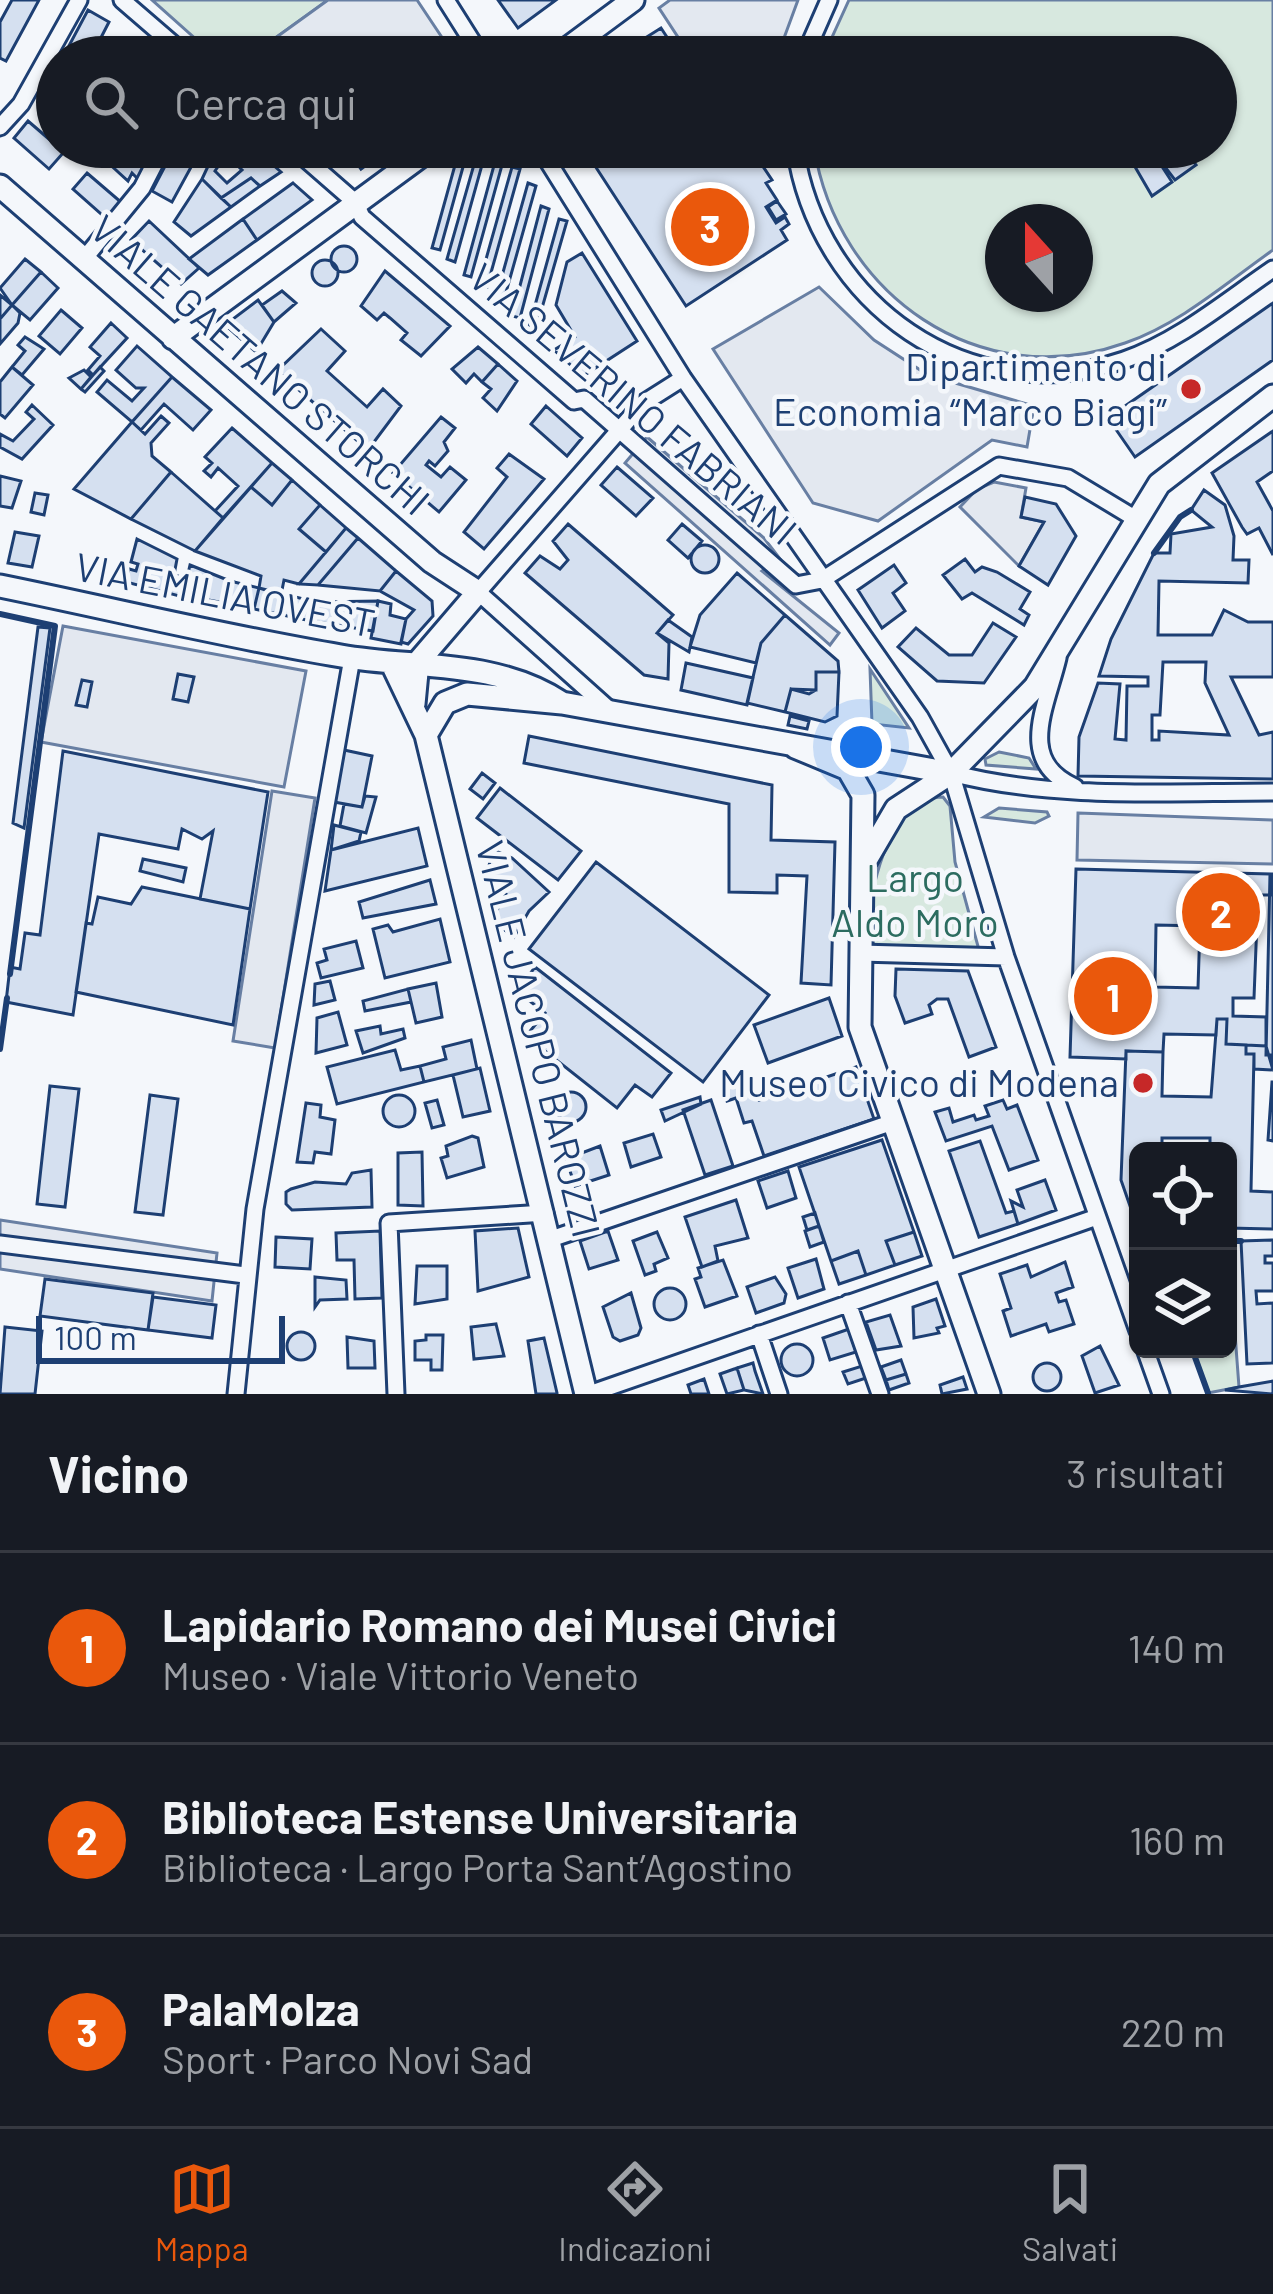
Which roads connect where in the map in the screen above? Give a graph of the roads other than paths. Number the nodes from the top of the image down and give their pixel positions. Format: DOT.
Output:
graph roads {
  1 [pos="79,0"];
  2 [pos="122,0"];
  3 [pos="446,0"];
  4 [pos="633,0"];
  5 [pos="829,0"];
  6 [pos="459,20"];
  7 [pos="59,36"];
  8 [pos="164,36"];
  9 [pos="463,36"];
  10 [pos="469,36"];
  11 [pos="584,36"];
  12 [pos="813,36"];
  13 [pos="36,77"];
  14 [pos="0,128"];
  15 [pos="152,168"];
  16 [pos="316,168"];
  17 [pos="404,168"];
  18 [pos="552,168"];
  19 [pos="801,168"];
  20 [pos="0,186"];
  21 [pos="356,202"];
  22 [pos="84,259"];
  23 [pos="1273,269"];
  24 [pos="173,338"];
  25 [pos="682,378"];
  26 [pos="1273,396"];
  27 [pos="619,432"];
  28 [pos="1136,519"];
  29 [pos="822,580"];
  30 [pos="0,586"];
  31 [pos="478,592"];
  32 [pos="1060,647"];
  33 [pos="352,658"];
  34 [pos="418,662"];
  35 [pos="392,664"];
  36 [pos="562,703"];
  37 [pos="414,704"];
  38 [pos="614,713"];
  39 [pos="426,736"];
  40 [pos="795,747"];
  41 [pos="951,773"];
  42 [pos="1273,792"];
  43 [pos="1101,793"];
  44 [pos="862,868"];
  45 [pos="860,952"];
  46 [pos="1006,957"];
  47 [pos="892,1122"];
  48 [pos="544,1213"];
  49 [pos="1096,1217"];
  50 [pos="551,1239"];
  51 [pos="0,1244"];
  52 [pos="946,1269"];
  53 [pos="245,1275"];
  54 [pos="848,1303"];
  55 [pos="1129,1306"];
  56 [pos="759,1334"];
  57 [pos="1148,1358"];
  58 [pos="236,1394"];
  59 [pos="396,1394"];
  60 [pos="587,1394"];
  61 [pos="779,1394"];
  62 [pos="880,1394"];
  63 [pos="989,1394"];
  64 [pos="1161,1394"];
  1 -- 7 [label="street"];
  2 -- 8 [label="street"];
  3 -- 6 [label="street"];
  4 -- 11 [label="street"];
  5 -- 12 [label="street"];
  6 -- 9 [label="street"];
  6 -- 10 [label="street"];
  13 -- 14 [label="street"];
  15 -- 22 [label="street"];
  16 -- 21 [label="street, VIA SEVERINO FABRIANI"];
  17 -- 21 [label="street"];
  18 -- 25 [label="street"];
  19 -- 23 [label="street"];
  20 -- 22 [label="street, VIALE GAETANO STORCHI"];
  21 -- 24 [label="street"];
  21 -- 27 [label="street, VIA SEVERINO FABRIANI"];
  22 -- 24 [label="street, VIALE GAETANO STORCHI"];
  24 -- 31 [label="street, VIALE GAETANO STORCHI"];
  25 -- 27 [label="street"];
  25 -- 29 [label="street"];
  26 -- 28 [label="street"];
  27 -- 29 [label="street, VIA SEVERINO FABRIANI"];
  27 -- 31 [label="street"];
  28 -- 29 [label="street"];
  28 -- 32 [label="street"];
  29 -- 41 [label="street, VIA SEVERINO FABRIANI"];
  30 -- 33 [label="street, VIA EMILIA OVEST"];
  31 -- 34 [label="street"];
  31 -- 38 [label="street"];
  32 -- 41 [label="street"];
  32 -- 43 [label="street"];
  33 -- 35 [label="street, VIA EMILIA OVEST"];
  33 -- 53 [label="street"];
  34 -- 35 [label="street, VIA EMILIA OVEST"];
  34 -- 36 [label="street, VIA EMILIA OVEST"];
  34 -- 37 [label="street"];
  35 -- 37 [label="street, VIA EMILIA OVEST"];
  36 -- 38 [label="street, VIA EMILIA OVEST"];
  36 -- 39 [label="street, VIA EMILIA OVEST"];
  37 -- 39 [label="street, VIALE JACOPO BAROZZI"];
  38 -- 40 [label="street, VIA EMILIA OVEST"];
  39 -- 48 [label="street, VIALE JACOPO BAROZZI"];
  40 -- 41 [label="street"];
  40 -- 44 [label="street"];
  41 -- 43 [label="street"];
  41 -- 44 [label="street"];
  41 -- 46 [label="street"];
  42 -- 43 [label="street"];
  44 -- 45 [label="street"];
  45 -- 46 [label="street"];
  45 -- 47 [label="street"];
  46 -- 49 [label="street"];
  47 -- 50 [label="street"];
  47 -- 52 [label="street"];
  48 -- 50 [label="street, VIALE JACOPO BAROZZI"];
  48 -- 59 [label="street"];
  49 -- 52 [label="street"];
  49 -- 55 [label="street"];
  50 -- 60 [label="street, VIALE JACOPO BAROZZI"];
  51 -- 53 [label="street"];
  52 -- 54 [label="street"];
  52 -- 63 [label="street"];
  53 -- 58 [label="street"];
  54 -- 56 [label="street"];
  54 -- 62 [label="street"];
  56 -- 60 [label="street"];
  56 -- 61 [label="street"];
  57 -- 64 [label="street"];
}
